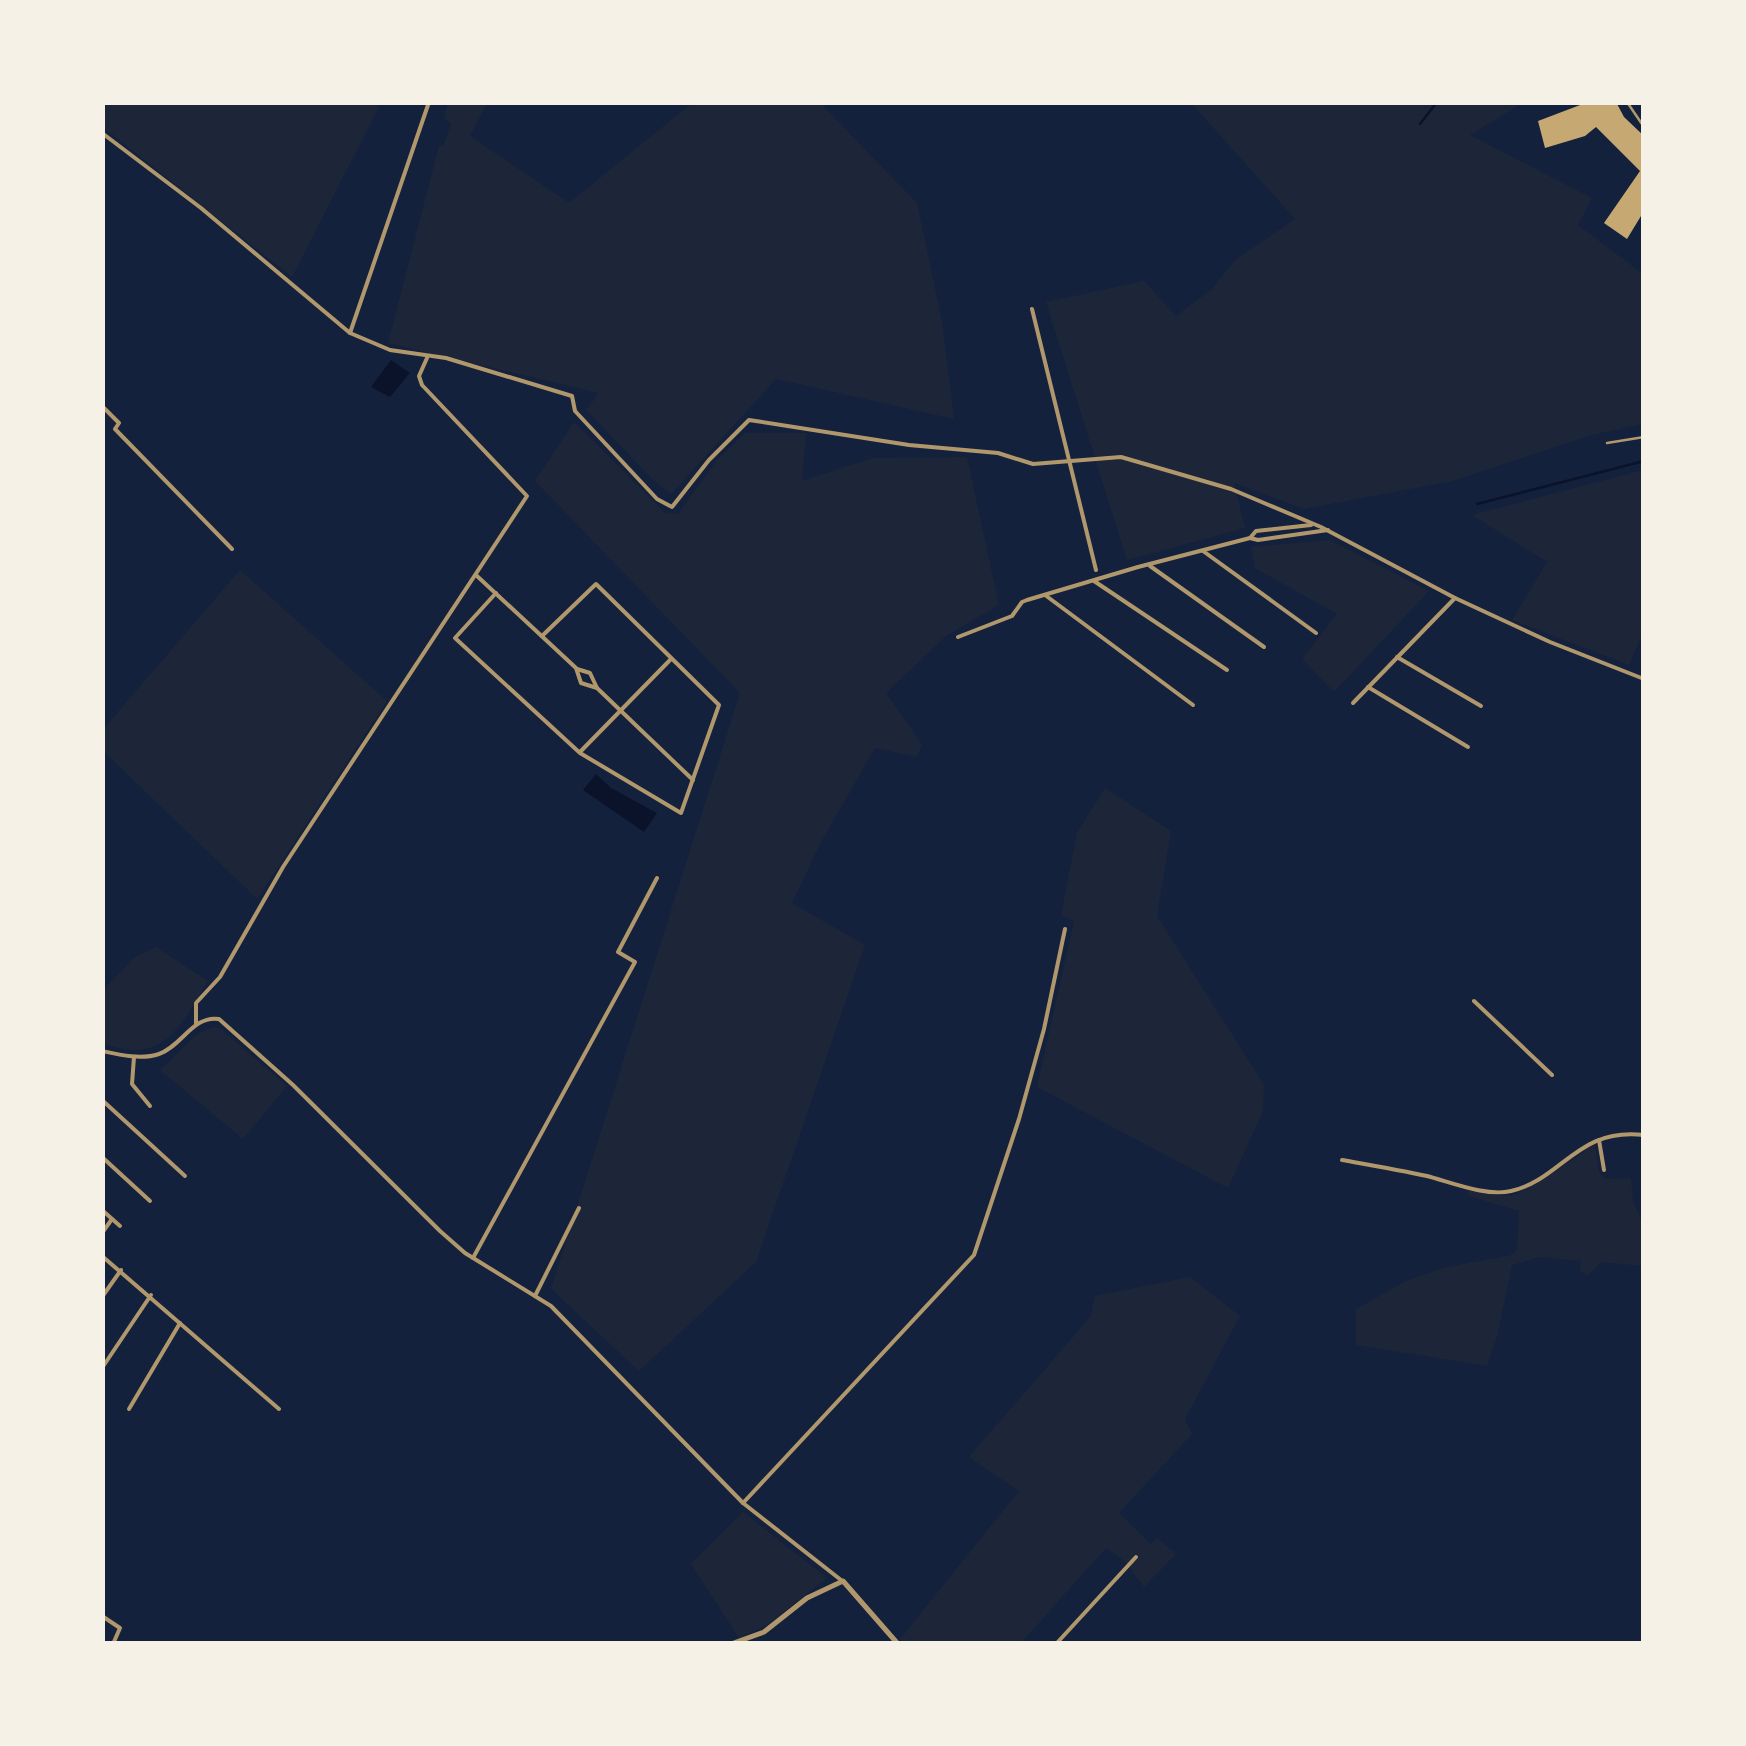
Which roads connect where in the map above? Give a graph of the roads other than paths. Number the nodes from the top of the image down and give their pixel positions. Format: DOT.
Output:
graph roads {
  1 [pos="430,102"];
  2 [pos="1627,102"];
  3 [pos="1644,126"];
  4 [pos="102,133"];
  5 [pos="1032,309"];
  6 [pos="350,333"];
  7 [pos="428,357"];
  8 [pos="102,406"];
  9 [pos="1644,437"];
  10 [pos="1607,443"];
  11 [pos="1068,460"];
  12 [pos="1316,524"];
  13 [pos="1328,530"];
  14 [pos="1250,538"];
  15 [pos="232,549"];
  16 [pos="1202,550"];
  17 [pos="1148,564"];
  18 [pos="1096,570"];
  19 [pos="477,576"];
  20 [pos="1093,580"];
  21 [pos="496,594"];
  22 [pos="1044,595"];
  23 [pos="1455,598"];
  24 [pos="1316,632"];
  25 [pos="542,636"];
  26 [pos="958,636"];
  27 [pos="1264,646"];
  28 [pos="1397,657"];
  29 [pos="672,659"];
  30 [pos="576,668"];
  31 [pos="1228,670"];
  32 [pos="1644,679"];
  33 [pos="1368,687"];
  34 [pos="596,688"];
  35 [pos="1353,703"];
  36 [pos="1192,704"];
  37 [pos="1480,706"];
  38 [pos="620,711"];
  39 [pos="1468,746"];
  40 [pos="580,753"];
  41 [pos="693,780"];
  42 [pos="657,878"];
  43 [pos="1065,928"];
  44 [pos="1474,1001"];
  45 [pos="196,1024"];
  46 [pos="102,1052"];
  47 [pos="134,1056"];
  48 [pos="1552,1074"];
  49 [pos="102,1100"];
  50 [pos="150,1106"];
  51 [pos="1644,1134"];
  52 [pos="1599,1140"];
  53 [pos="102,1157"];
  54 [pos="1342,1160"];
  55 [pos="1604,1170"];
  56 [pos="185,1176"];
  57 [pos="150,1202"];
  58 [pos="578,1208"];
  59 [pos="102,1210"];
  60 [pos="112,1219"];
  61 [pos="120,1226"];
  62 [pos="102,1233"];
  63 [pos="102,1256"];
  64 [pos="473,1258"];
  65 [pos="120,1270"];
  66 [pos="151,1296"];
  67 [pos="535,1296"];
  68 [pos="102,1297"];
  69 [pos="180,1323"];
  70 [pos="102,1368"];
  71 [pos="129,1409"];
  72 [pos="279,1409"];
  73 [pos="743,1503"];
  74 [pos="1136,1556"];
  75 [pos="843,1580"];
  76 [pos="102,1616"];
  77 [pos="113,1644"];
  78 [pos="731,1644"];
  79 [pos="898,1644"];
  80 [pos="1056,1644"];
  1 -- 6 [label="street"];
  2 -- 3 [label="street"];
  4 -- 6 [label="street"];
  5 -- 11 [label="street"];
  6 -- 7 [label="street"];
  7 -- 11 [label="street"];
  7 -- 19 [label="street"];
  8 -- 15 [label="street"];
  9 -- 10 [label="street"];
  11 -- 12 [label="street"];
  11 -- 18 [label="street"];
  12 -- 13 [label="street"];
  12 -- 14 [label="street"];
  13 -- 14 [label="street"];
  13 -- 23 [label="street"];
  14 -- 16 [label="street"];
  16 -- 17 [label="street"];
  16 -- 24 [label="street"];
  17 -- 20 [label="street"];
  17 -- 27 [label="street"];
  19 -- 21 [label="street"];
  19 -- 45 [label="street"];
  20 -- 22 [label="street"];
  20 -- 31 [label="street"];
  21 -- 25 [label="street"];
  21 -- 40 [label="street"];
  22 -- 26 [label="street"];
  22 -- 36 [label="street"];
  23 -- 28 [label="street"];
  23 -- 32 [label="street"];
  25 -- 29 [label="street"];
  25 -- 30 [label="street"];
  28 -- 33 [label="street"];
  28 -- 37 [label="street"];
  29 -- 38 [label="street"];
  29 -- 41 [label="street"];
  30 -- 34 [label="street"];
  30 -- 34 [label="street"];
  33 -- 35 [label="street"];
  33 -- 39 [label="street"];
  34 -- 38 [label="street"];
  38 -- 40 [label="street"];
  38 -- 41 [label="street"];
  40 -- 41 [label="street"];
  42 -- 64 [label="street"];
  43 -- 73 [label="street"];
  44 -- 48 [label="street"];
  45 -- 47 [label="street"];
  45 -- 64 [label="street"];
  46 -- 47 [label="street"];
  47 -- 50 [label="street"];
  49 -- 56 [label="street"];
  51 -- 52 [label="street"];
  52 -- 54 [label="street"];
  52 -- 55 [label="street"];
  53 -- 57 [label="street"];
  58 -- 67 [label="street"];
  59 -- 60 [label="street"];
  60 -- 61 [label="street"];
  60 -- 62 [label="street"];
  63 -- 65 [label="street"];
  64 -- 67 [label="street"];
  65 -- 66 [label="street"];
  65 -- 68 [label="street"];
  66 -- 69 [label="street"];
  66 -- 70 [label="street"];
  67 -- 73 [label="street"];
  69 -- 71 [label="street"];
  69 -- 72 [label="street"];
  73 -- 75 [label="street"];
  74 -- 80 [label="street"];
  75 -- 78 [label="street"];
  75 -- 79 [label="street"];
  76 -- 77 [label="street"];
}
